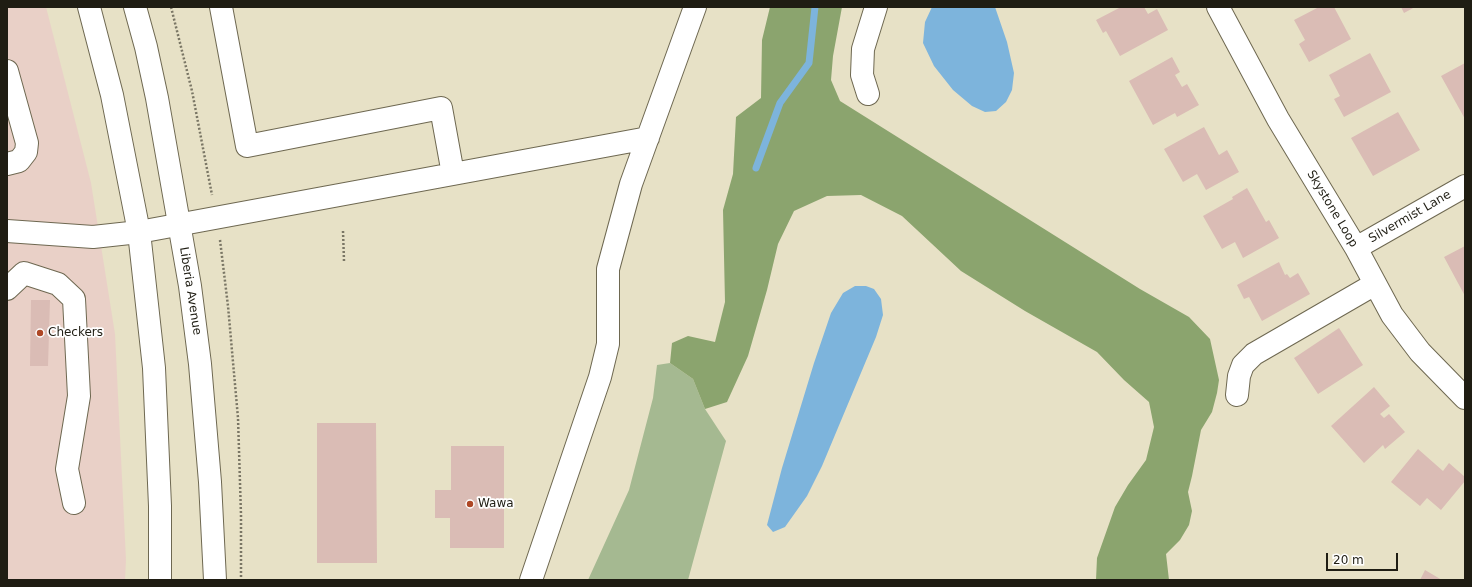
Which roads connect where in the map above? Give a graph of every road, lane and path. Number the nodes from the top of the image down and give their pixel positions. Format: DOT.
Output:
graph roads {
  1 [pos="89,7"];
  2 [pos="135,7"];
  3 [pos="171,7"];
  4 [pos="221,7"];
  5 [pos="695,7"];
  6 [pos="876,7"];
  7 [pos="1218,7"];
  8 [pos="7,71"];
  9 [pos="868,94"];
  10 [pos="648,138"];
  11 [pos="7,164"];
  12 [pos="207,165"];
  13 [pos="453,174"];
  14 [pos="1465,186"];
  15 [pos="179,224"];
  16 [pos="7,231"];
  17 [pos="343,231"];
  18 [pos="139,232"];
  19 [pos="1356,248"];
  20 [pos="223,256"];
  21 [pos="344,261"];
  22 [pos="1375,284"];
  23 [pos="7,288"];
  24 [pos="1237,395"];
  25 [pos="1465,398"];
  26 [pos="74,503"];
  27 [pos="160,580"];
  28 [pos="215,580"];
  29 [pos="241,580"];
  30 [pos="531,580"];
  1 -- 18 [label="main road"];
  2 -- 15 [label="main road, Liberia Avenue"];
  3 -- 12 [label="path"];
  4 -- 13 [label="main road"];
  5 -- 10 [label="main road"];
  6 -- 9 [label="main road"];
  7 -- 19 [label="main road, Skystone Loop"];
  8 -- 11 [label="main road"];
  10 -- 13 [label="main road"];
  10 -- 30 [label="main road"];
  13 -- 15 [label="main road"];
  14 -- 19 [label="main road, Silvermist Lane"];
  15 -- 18 [label="main road"];
  15 -- 28 [label="main road, Liberia Avenue"];
  16 -- 18 [label="main road"];
  17 -- 21 [label="path"];
  18 -- 27 [label="main road"];
  19 -- 22 [label="main road, Skystone Loop"];
  20 -- 29 [label="path"];
  22 -- 24 [label="main road"];
  22 -- 25 [label="main road, Skystone Loop"];
  23 -- 26 [label="main road"];
}
